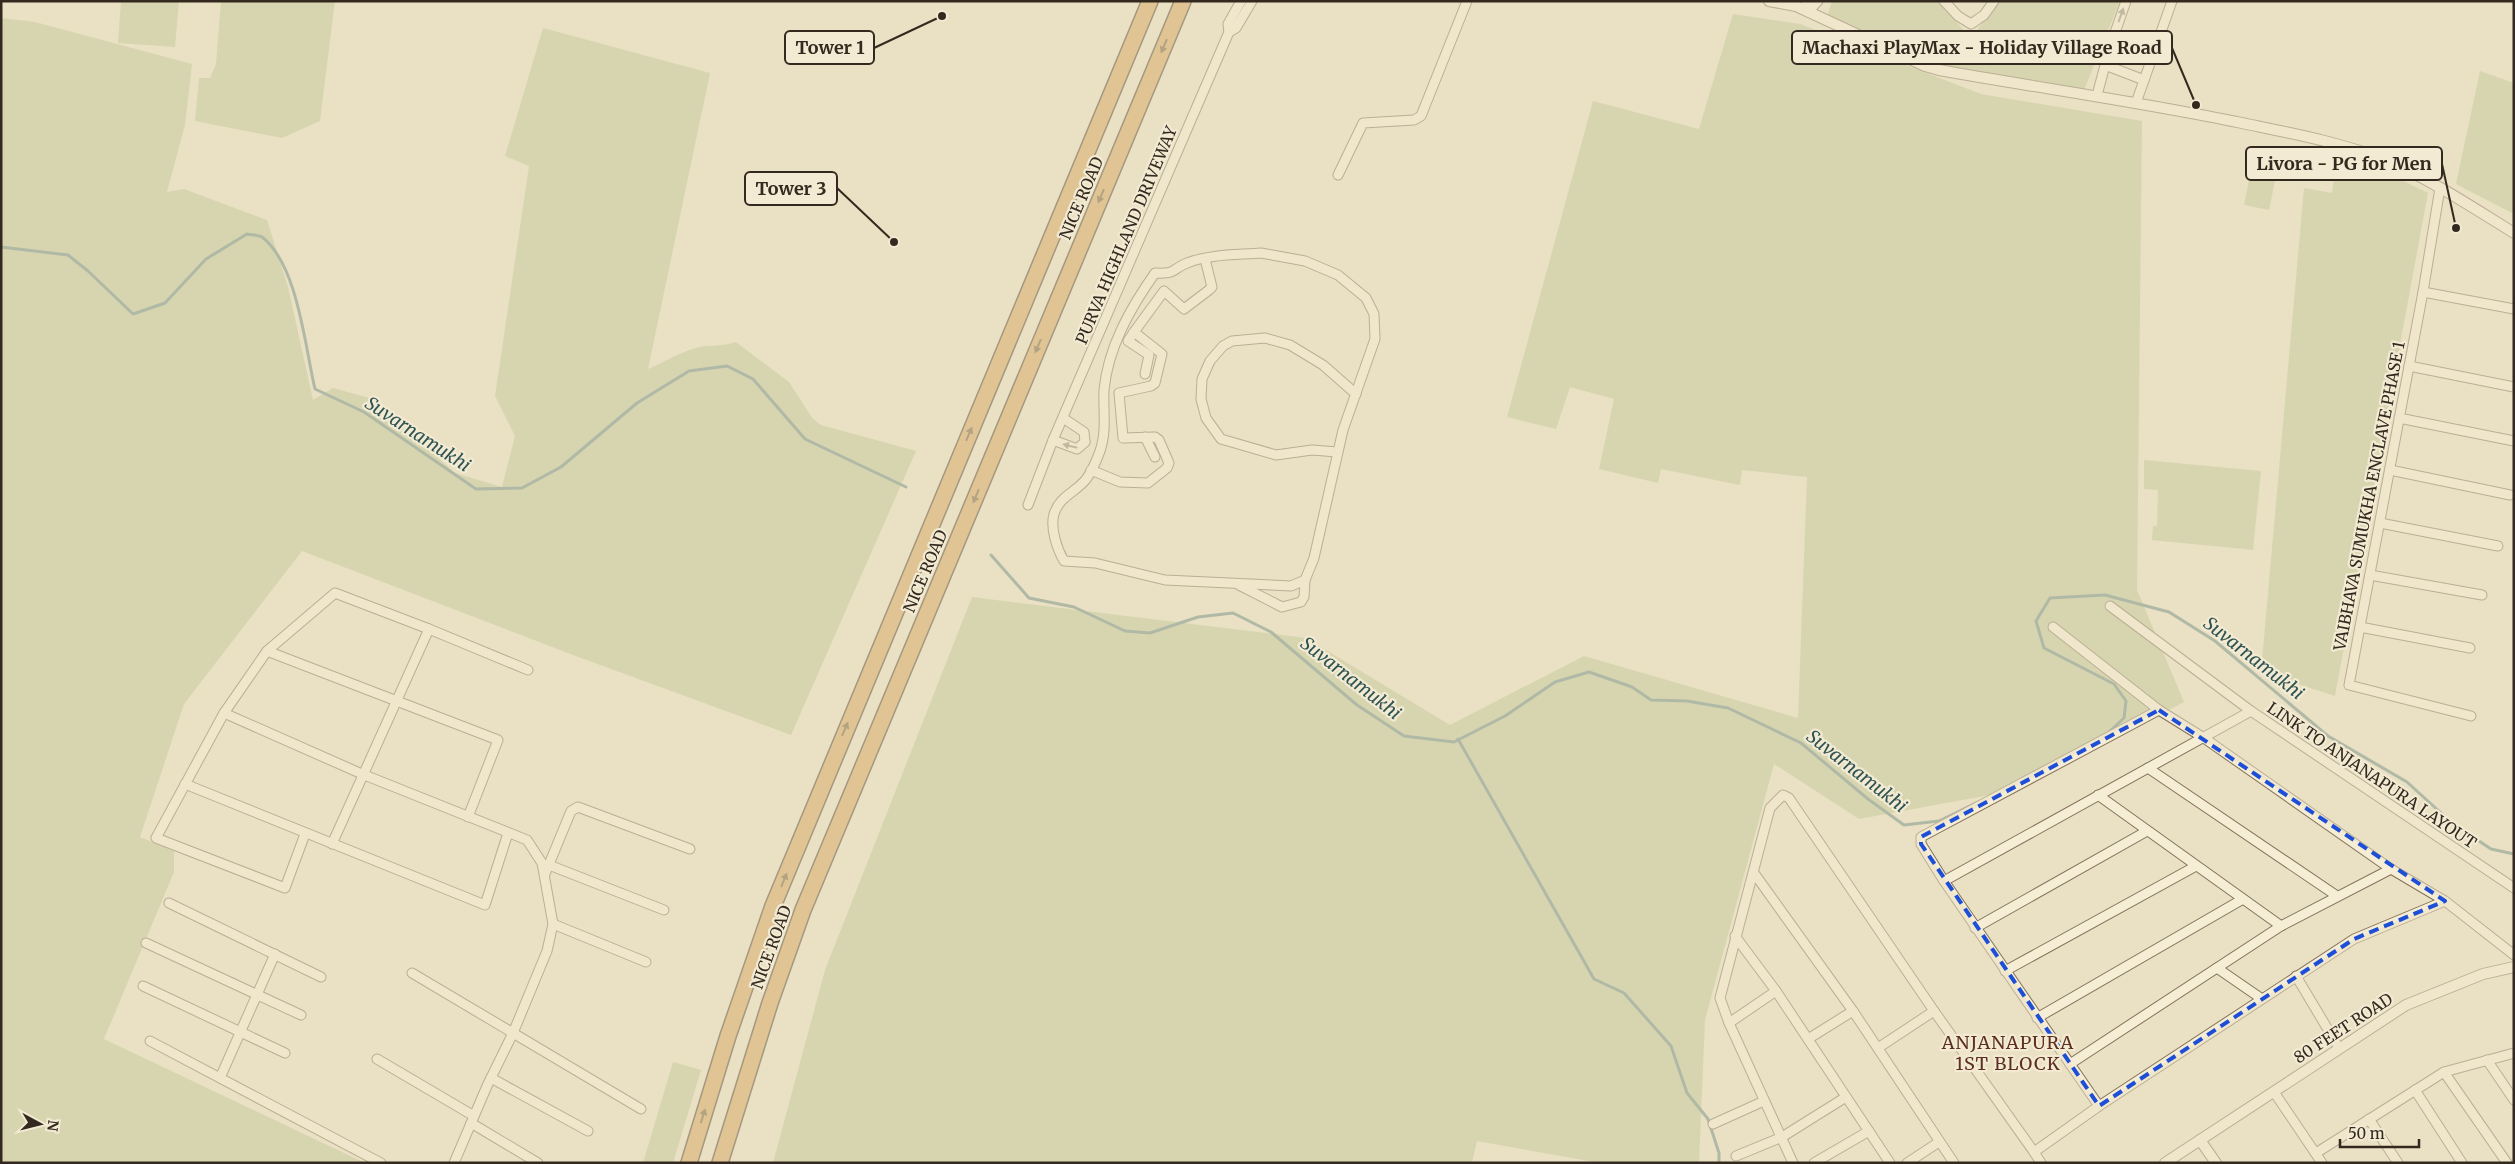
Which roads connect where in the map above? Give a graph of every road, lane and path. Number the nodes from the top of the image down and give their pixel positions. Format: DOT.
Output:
graph roads {
  1 [pos="1150,1"];
  2 [pos="1183,1"];
  3 [pos="1241,1"];
  4 [pos="1252,1"];
  5 [pos="1467,1"];
  6 [pos="1769,1"];
  7 [pos="1818,1"];
  8 [pos="1944,1"];
  9 [pos="1994,1"];
  10 [pos="2126,1"];
  11 [pos="2172,1"];
  12 [pos="1807,7"];
  13 [pos="1230,32"];
  14 [pos="2105,65"];
  15 [pos="2144,80"];
  16 [pos="2097,95"];
  17 [pos="2136,103"];
  18 [pos="1338,175"];
  19 [pos="2440,188"];
  20 [pos="2514,233"];
  21 [pos="1205,259"];
  22 [pos="2423,292"];
  23 [pos="2514,308"];
  24 [pos="1134,332"];
  25 [pos="2409,366"];
  26 [pos="1145,374"];
  27 [pos="2514,386"];
  28 [pos="1356,394"];
  29 [pos="1064,418"];
  30 [pos="2399,418"];
  31 [pos="1145,437"];
  32 [pos="1053,440"];
  33 [pos="2514,441"];
  34 [pos="1085,442"];
  35 [pos="1100,449"];
  36 [pos="1337,452"];
  37 [pos="1155,457"];
  38 [pos="1091,470"];
  39 [pos="2390,470"];
  40 [pos="2510,495"];
  41 [pos="1028,505"];
  42 [pos="2380,523"];
  43 [pos="2498,546"];
  44 [pos="2370,575"];
  45 [pos="1305,580"];
  46 [pos="1235,583"];
  47 [pos="2482,595"];
  48 [pos="2110,606"];
  49 [pos="2053,627"];
  50 [pos="2360,627"];
  51 [pos="429,629"];
  52 [pos="2470,648"];
  53 [pos="267,651"];
  54 [pos="528,670"];
  55 [pos="396,701"];
  56 [pos="2159,710"];
  57 [pos="2251,711"];
  58 [pos="224,713"];
  59 [pos="2471,716"];
  60 [pos="2204,738"];
  61 [pos="2148,768"];
  62 [pos="362,774"];
  63 [pos="185,784"];
  64 [pos="2098,795"];
  65 [pos="468,817"];
  66 [pos="2147,831"];
  67 [pos="508,833"];
  68 [pos="304,834"];
  69 [pos="332,844"];
  70 [pos="690,849"];
  71 [pos="2196,866"];
  72 [pos="547,869"];
  73 [pos="2391,869"];
  74 [pos="1754,874"];
  75 [pos="1944,881"];
  76 [pos="2514,888"];
  77 [pos="2337,896"];
  78 [pos="2243,899"];
  79 [pos="2445,901"];
  80 [pos="169,903"];
  81 [pos="664,910"];
  82 [pos="553,924"];
  83 [pos="2281,926"];
  84 [pos="1975,928"];
  85 [pos="1735,936"];
  86 [pos="146,943"];
  87 [pos="2512,949"];
  88 [pos="276,954"];
  89 [pos="646,962"];
  90 [pos="2514,967"];
  91 [pos="2217,968"];
  92 [pos="2005,970"];
  93 [pos="412,973"];
  94 [pos="2296,976"];
  95 [pos="320,977"];
  96 [pos="143,986"];
  97 [pos="1776,991"];
  98 [pos="257,995"];
  99 [pos="2262,999"];
  100 [pos="1853,1011"];
  101 [pos="1934,1011"];
  102 [pos="301,1014"];
  103 [pos="2037,1018"];
  104 [pos="1729,1023"];
  105 [pos="241,1032"];
  106 [pos="513,1033"];
  107 [pos="1808,1039"];
  108 [pos="150,1041"];
  109 [pos="1878,1048"];
  110 [pos="2339,1048"];
  111 [pos="285,1053"];
  112 [pos="2514,1053"];
  113 [pos="377,1059"];
  114 [pos="2488,1060"];
  115 [pos="2070,1064"];
  116 [pos="2444,1072"];
  117 [pos="220,1078"];
  118 [pos="491,1078"];
  119 [pos="2415,1090"];
  120 [pos="2274,1092"];
  121 [pos="1846,1097"];
  122 [pos="2514,1100"];
  123 [pos="1764,1101"];
  124 [pos="2099,1106"];
  125 [pos="641,1109"];
  126 [pos="2370,1119"];
  127 [pos="473,1120"];
  128 [pos="1713,1124"];
  129 [pos="588,1131"];
  130 [pos="1869,1131"];
  131 [pos="1782,1137"];
  132 [pos="2200,1140"];
  133 [pos="1938,1142"];
  134 [pos="2034,1152"];
  135 [pos="2316,1153"];
  136 [pos="1736,1156"];
  137 [pos="381,1163"];
  138 [pos="454,1163"];
  139 [pos="538,1163"];
  140 [pos="689,1163"];
  141 [pos="720,1163"];
  142 [pos="1793,1163"];
  143 [pos="1814,1163"];
  144 [pos="1890,1163"];
  145 [pos="1907,1163"];
  146 [pos="1954,1163"];
  147 [pos="2041,1163"];
  148 [pos="2165,1163"];
  149 [pos="2216,1163"];
  150 [pos="2322,1163"];
  151 [pos="2398,1163"];
  152 [pos="2462,1163"];
  153 [pos="2507,1163"];
  140 -- 1 [label="highway, NICE ROAD, one-way"];
  2 -- 141 [label="highway, NICE ROAD, one-way"];
  3 -- 13 [label="street"];
  4 -- 13 [label="street"];
  5 -- 18 [label="street"];
  6 -- 12 [label="street"];
  7 -- 12 [label="street"];
  8 -- 9 [label="street"];
  14 -- 10 [label="street, one-way"];
  11 -- 15 [label="street"];
  12 -- 16 [label="street"];
  13 -- 29 [label="street, PURVA HIGHLAND DRIVEWAY"];
  14 -- 15 [label="street"];
  14 -- 16 [label="street"];
  15 -- 17 [label="street"];
  16 -- 17 [label="street"];
  17 -- 19 [label="street"];
  19 -- 20 [label="street"];
  19 -- 22 [label="street, VAIBHAVA SUMUKHA ENCLAVE PHASE 1"];
  21 -- 24 [label="street"];
  21 -- 28 [label="street, PURVA HIGHLAND DRIVEWAY"];
  21 -- 35 [label="street, PURVA HIGHLAND DRIVEWAY"];
  22 -- 23 [label="street"];
  22 -- 25 [label="street, VAIBHAVA SUMUKHA ENCLAVE PHASE 1"];
  24 -- 26 [label="street"];
  24 -- 31 [label="street"];
  25 -- 27 [label="street"];
  25 -- 30 [label="street, VAIBHAVA SUMUKHA ENCLAVE PHASE 1"];
  28 -- 36 [label="street, PURVA HIGHLAND DRIVEWAY"];
  28 -- 36 [label="street"];
  29 -- 32 [label="street, PURVA HIGHLAND DRIVEWAY"];
  29 -- 34 [label="street"];
  30 -- 33 [label="street"];
  30 -- 39 [label="street, VAIBHAVA SUMUKHA ENCLAVE PHASE 1"];
  31 -- 37 [label="street"];
  31 -- 38 [label="street"];
  34 -- 32 [label="street, one-way"];
  32 -- 41 [label="street, PURVA HIGHLAND DRIVEWAY"];
  34 -- 35 [label="street"];
  35 -- 38 [label="street, PURVA HIGHLAND DRIVEWAY"];
  36 -- 45 [label="street, PURVA HIGHLAND DRIVEWAY"];
  38 -- 46 [label="street, PURVA HIGHLAND DRIVEWAY"];
  39 -- 40 [label="street"];
  39 -- 42 [label="street, VAIBHAVA SUMUKHA ENCLAVE PHASE 1"];
  42 -- 43 [label="street"];
  42 -- 44 [label="street, VAIBHAVA SUMUKHA ENCLAVE PHASE 1"];
  44 -- 47 [label="street"];
  44 -- 50 [label="street, VAIBHAVA SUMUKHA ENCLAVE PHASE 1"];
  45 -- 46 [label="street, PURVA HIGHLAND DRIVEWAY"];
  45 -- 46 [label="street"];
  48 -- 57 [label="street"];
  49 -- 56 [label="street"];
  50 -- 52 [label="street"];
  50 -- 59 [label="street, VAIBHAVA SUMUKHA ENCLAVE PHASE 1"];
  51 -- 53 [label="street"];
  51 -- 54 [label="street"];
  51 -- 55 [label="street"];
  53 -- 55 [label="street"];
  53 -- 58 [label="street"];
  55 -- 62 [label="street"];
  55 -- 65 [label="street"];
  56 -- 60 [label="street"];
  56 -- 75 [label="street"];
  57 -- 60 [label="street, LINK TO ANJANAPURA LAYOUT"];
  57 -- 76 [label="street, LINK TO ANJANAPURA LAYOUT"];
  58 -- 62 [label="street"];
  58 -- 63 [label="street"];
  60 -- 61 [label="street, LINK TO ANJANAPURA LAYOUT"];
  60 -- 73 [label="street"];
  61 -- 64 [label="street, LINK TO ANJANAPURA LAYOUT"];
  61 -- 77 [label="street"];
  62 -- 65 [label="street"];
  62 -- 69 [label="street"];
  63 -- 68 [label="street"];
  63 -- 68 [label="street"];
  64 -- 66 [label="street"];
  64 -- 75 [label="street, LINK TO ANJANAPURA LAYOUT"];
  65 -- 67 [label="street"];
  66 -- 71 [label="street"];
  66 -- 84 [label="street"];
  67 -- 69 [label="street"];
  67 -- 72 [label="street"];
  68 -- 69 [label="street"];
  70 -- 72 [label="street"];
  71 -- 78 [label="street"];
  71 -- 92 [label="street"];
  72 -- 81 [label="street"];
  72 -- 82 [label="street"];
  73 -- 77 [label="street"];
  73 -- 79 [label="street"];
  74 -- 85 [label="street"];
  74 -- 100 [label="street"];
  74 -- 101 [label="street"];
  75 -- 84 [label="street"];
  77 -- 83 [label="street"];
  78 -- 83 [label="street"];
  78 -- 103 [label="street"];
  79 -- 87 [label="street"];
  79 -- 94 [label="street"];
  80 -- 88 [label="street"];
  82 -- 89 [label="street"];
  82 -- 106 [label="street"];
  83 -- 91 [label="street"];
  84 -- 92 [label="street"];
  85 -- 97 [label="street"];
  85 -- 104 [label="street"];
  86 -- 98 [label="street"];
  88 -- 95 [label="street"];
  88 -- 98 [label="street"];
  90 -- 110 [label="street, 80 FEET ROAD"];
  91 -- 99 [label="street"];
  91 -- 115 [label="street"];
  92 -- 103 [label="street"];
  93 -- 106 [label="street"];
  94 -- 99 [label="street"];
  94 -- 110 [label="street"];
  96 -- 105 [label="street"];
  97 -- 104 [label="street"];
  97 -- 107 [label="street"];
  98 -- 102 [label="street"];
  98 -- 105 [label="street"];
  99 -- 124 [label="street"];
  100 -- 107 [label="street"];
  100 -- 109 [label="street"];
  101 -- 109 [label="street"];
  101 -- 134 [label="street"];
  103 -- 115 [label="street"];
  104 -- 123 [label="street"];
  105 -- 111 [label="street"];
  105 -- 117 [label="street"];
  106 -- 118 [label="street"];
  106 -- 125 [label="street"];
  107 -- 121 [label="street"];
  108 -- 117 [label="street"];
  109 -- 133 [label="street"];
  110 -- 120 [label="street, 80 FEET ROAD"];
  112 -- 114 [label="street"];
  113 -- 127 [label="street"];
  114 -- 116 [label="street"];
  114 -- 122 [label="street"];
  115 -- 124 [label="street"];
  116 -- 119 [label="street"];
  116 -- 153 [label="street"];
  117 -- 137 [label="street"];
  118 -- 127 [label="street"];
  118 -- 129 [label="street"];
  119 -- 126 [label="street"];
  119 -- 152 [label="street"];
  120 -- 132 [label="street, 80 FEET ROAD"];
  120 -- 135 [label="street"];
  121 -- 130 [label="street"];
  121 -- 131 [label="street"];
  123 -- 128 [label="street"];
  123 -- 131 [label="street"];
  124 -- 134 [label="street"];
  126 -- 135 [label="street"];
  126 -- 151 [label="street"];
  127 -- 138 [label="street"];
  127 -- 139 [label="street"];
  130 -- 143 [label="street"];
  130 -- 144 [label="street"];
  131 -- 136 [label="street"];
  131 -- 142 [label="street"];
  132 -- 148 [label="street, 80 FEET ROAD"];
  132 -- 149 [label="street"];
  133 -- 145 [label="street"];
  133 -- 146 [label="street"];
  134 -- 147 [label="street"];
  135 -- 150 [label="street"];
}
